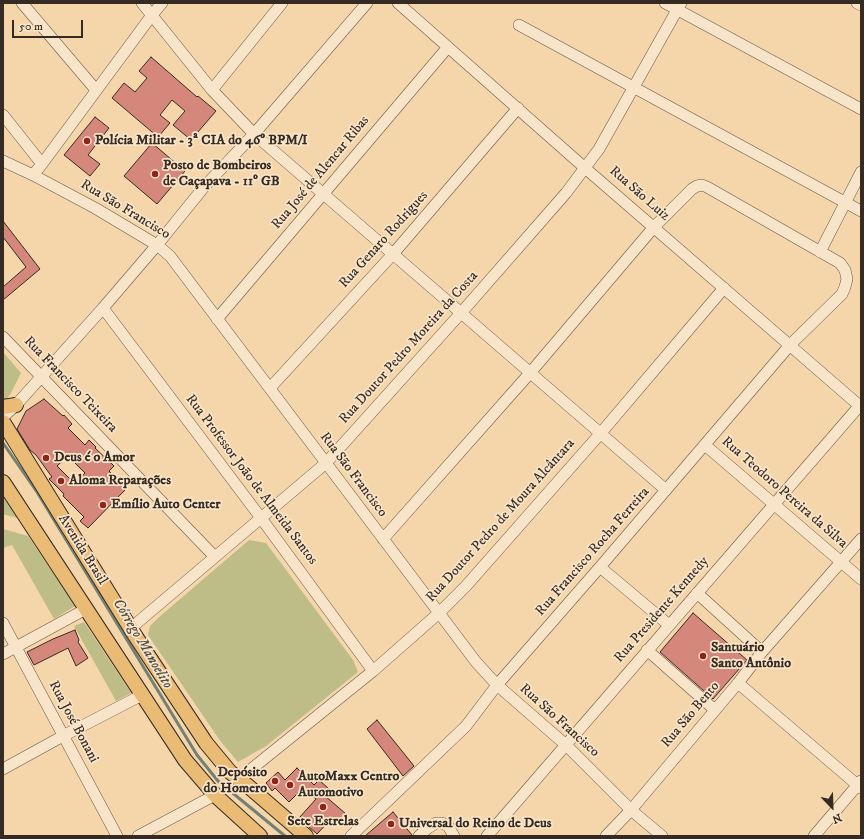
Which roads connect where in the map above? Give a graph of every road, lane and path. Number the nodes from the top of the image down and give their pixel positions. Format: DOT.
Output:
graph roads {
  1 [pos="22,3"];
  2 [pos="142,3"];
  3 [pos="162,3"];
  4 [pos="282,3"];
  5 [pos="367,3"];
  6 [pos="398,3"];
  7 [pos="665,3"];
  8 [pos="857,3"];
  9 [pos="861,5"];
  10 [pos="679,6"];
  11 [pos="152,15"];
  12 [pos="520,25"];
  13 [pos="448,47"];
  14 [pos="634,87"];
  15 [pos="96,90"];
  16 [pos="212,90"];
  17 [pos="518,108"];
  18 [pos="861,109"];
  19 [pos="3,115"];
  20 [pos="254,134"];
  21 [pos="3,161"];
  22 [pos="42,164"];
  23 [pos="585,168"];
  24 [pos="861,172"];
  25 [pos="33,175"];
  26 [pos="323,195"];
  27 [pos="846,202"];
  28 [pos="861,211"];
  29 [pos="654,227"];
  30 [pos="157,245"];
  31 [pos="820,252"];
  32 [pos="392,254"];
  33 [pos="724,288"];
  34 [pos="103,308"];
  35 [pos="461,313"];
  36 [pos="217,319"];
  37 [pos="3,337"];
  38 [pos="790,345"];
  39 [pos="530,374"];
  40 [pos="41,377"];
  41 [pos="270,388"];
  42 [pos="9,406"];
  43 [pos="860,406"];
  44 [pos="3,417"];
  45 [pos="3,422"];
  46 [pos="600,434"];
  47 [pos="705,445"];
  48 [pos="326,463"];
  49 [pos="3,482"];
  50 [pos="666,490"];
  51 [pos="773,504"];
  52 [pos="262,518"];
  53 [pos="383,539"];
  54 [pos="861,539"];
  55 [pos="215,557"];
  56 [pos="841,562"];
  57 [pos="600,568"];
  58 [pos="861,579"];
  59 [pos="697,593"];
  60 [pos="86,609"];
  61 [pos="439,613"];
  62 [pos="3,623"];
  63 [pos="669,625"];
  64 [pos="131,628"];
  65 [pos="16,647"];
  66 [pos="647,650"];
  67 [pos="762,652"];
  68 [pos="3,654"];
  69 [pos="373,671"];
  70 [pos="738,683"];
  71 [pos="497,685"];
  72 [pos="142,695"];
  73 [pos="715,710"];
  74 [pos="64,736"];
  75 [pos="566,745"];
  76 [pos="3,769"];
  77 [pos="239,779"];
  78 [pos="860,785"];
  79 [pos="215,795"];
  80 [pos="631,810"];
  81 [pos="117,836"];
  82 [pos="138,836"];
  83 [pos="260,836"];
  84 [pos="306,836"];
  85 [pos="351,836"];
  86 [pos="419,836"];
  87 [pos="454,836"];
  88 [pos="487,836"];
  89 [pos="606,836"];
  90 [pos="662,836"];
  91 [pos="814,836"];
  1 -- 15 [label="street"];
  2 -- 11 [label="street"];
  3 -- 11 [label="street"];
  4 -- 16 [label="street"];
  5 -- 20 [label="street"];
  6 -- 13 [label="street, Rua São Luiz"];
  7 -- 10 [label="street"];
  8 -- 9 [label="street"];
  10 -- 14 [label="street, Rua Doutor Pedro Moreira da Costa"];
  10 -- 18 [label="street"];
  11 -- 15 [label="street"];
  11 -- 16 [label="street"];
  12 -- 14 [label="street"];
  13 -- 17 [label="street, Rua São Luiz"];
  13 -- 26 [label="street, Rua José de Alencar Ribas"];
  14 -- 23 [label="street, Rua Doutor Pedro Moreira da Costa"];
  14 -- 27 [label="street"];
  15 -- 22 [label="street"];
  16 -- 20 [label="street"];
  17 -- 23 [label="street, Rua São Luiz"];
  17 -- 32 [label="street, Rua Genaro Rodrigues"];
  19 -- 22 [label="street"];
  20 -- 26 [label="street"];
  20 -- 30 [label="street"];
  21 -- 25 [label="street, Rua São Francisco"];
  22 -- 25 [label="street"];
  23 -- 29 [label="street, Rua São Luiz"];
  23 -- 35 [label="street, Rua Doutor Pedro Moreira da Costa"];
  24 -- 27 [label="street"];
  25 -- 30 [label="street, Rua São Francisco"];
  26 -- 32 [label="street"];
  26 -- 36 [label="street, Rua José de Alencar Ribas"];
  27 -- 28 [label="street"];
  27 -- 31 [label="street"];
  29 -- 31 [label="street"];
  29 -- 33 [label="street, Rua São Luiz"];
  29 -- 39 [label="street"];
  30 -- 34 [label="street"];
  30 -- 36 [label="street, Rua São Francisco"];
  31 -- 38 [label="street, Rua Francisco Rocha Ferreira"];
  32 -- 35 [label="street"];
  32 -- 41 [label="street, Rua Genaro Rodrigues"];
  33 -- 38 [label="street, Rua São Luiz"];
  33 -- 46 [label="street, Rua Doutor Pedro de Moura Alcântara"];
  34 -- 40 [label="street"];
  34 -- 52 [label="street, Rua Professor João de Almeida Santos"];
  35 -- 39 [label="street"];
  35 -- 48 [label="street, Rua Doutor Pedro Moreira da Costa"];
  36 -- 41 [label="street, Rua São Francisco"];
  37 -- 40 [label="street, Rua Francisco Teixeira"];
  38 -- 43 [label="street, Rua São Luiz"];
  38 -- 47 [label="street, Rua Francisco Rocha Ferreira"];
  39 -- 46 [label="street"];
  39 -- 53 [label="street"];
  40 -- 42 [label="street"];
  40 -- 55 [label="street, Rua Francisco Teixeira"];
  41 -- 48 [label="street, Rua São Francisco"];
  42 -- 44 [label="street"];
  43 -- 51 [label="street, Rua Presidente Kennedy"];
  45 -- 64 [label="main road, Avenida Brasil"];
  46 -- 50 [label="street"];
  46 -- 61 [label="street, Rua Doutor Pedro de Moura Alcântara"];
  47 -- 50 [label="street, Rua Francisco Rocha Ferreira"];
  47 -- 51 [label="street, Rua Teodoro Pereira da Silva"];
  48 -- 52 [label="street, Rua Doutor Pedro Moreira da Costa"];
  48 -- 53 [label="street, Rua São Francisco"];
  49 -- 60 [label="main road, Avenida Brasil"];
  50 -- 57 [label="street, Rua Francisco Rocha Ferreira"];
  51 -- 56 [label="street, Rua Teodoro Pereira da Silva"];
  51 -- 59 [label="street, Rua Presidente Kennedy"];
  52 -- 55 [label="street, Rua Doutor Pedro Moreira da Costa"];
  52 -- 69 [label="street, Rua Professor João de Almeida Santos"];
  53 -- 61 [label="street, Rua São Francisco"];
  54 -- 56 [label="street, Rua São Bento"];
  55 -- 64 [label="street, Rua Doutor Pedro Moreira da Costa"];
  56 -- 58 [label="street, Rua Teodoro Pereira da Silva"];
  56 -- 67 [label="street, Rua São Bento"];
  57 -- 63 [label="street"];
  57 -- 71 [label="street, Rua Francisco Rocha Ferreira"];
  59 -- 63 [label="street, Rua Presidente Kennedy"];
  59 -- 67 [label="street"];
  60 -- 65 [label="street"];
  60 -- 72 [label="main road, Avenida Brasil"];
  61 -- 69 [label="street, Rua Doutor Pedro de Moura Alcântara"];
  61 -- 71 [label="street, Rua São Francisco"];
  62 -- 65 [label="street, Rua José Bonani"];
  63 -- 66 [label="street, Rua Presidente Kennedy"];
  64 -- 77 [label="main road, Avenida Brasil"];
  65 -- 68 [label="street"];
  65 -- 74 [label="street, Rua José Bonani"];
  66 -- 73 [label="street"];
  66 -- 75 [label="street, Rua Presidente Kennedy"];
  67 -- 70 [label="street, Rua São Bento"];
  69 -- 77 [label="street, Rua Doutor Pedro de Moura Alcântara"];
  70 -- 73 [label="street, Rua São Bento"];
  70 -- 78 [label="street"];
  71 -- 75 [label="street, Rua São Francisco"];
  71 -- 85 [label="street, Rua Francisco Rocha Ferreira"];
  72 -- 74 [label="street"];
  72 -- 79 [label="main road, Avenida Brasil"];
  73 -- 80 [label="street, Rua São Bento"];
  74 -- 76 [label="street"];
  74 -- 81 [label="street, Rua José Bonani"];
  75 -- 80 [label="street, Rua São Francisco"];
  75 -- 88 [label="street, Rua Presidente Kennedy"];
  77 -- 84 [label="main road, Avenida Brasil"];
  78 -- 91 [label="street"];
  79 -- 82 [label="street"];
  79 -- 83 [label="main road, Avenida Brasil"];
  80 -- 89 [label="street, Rua São Bento"];
  80 -- 90 [label="street, Rua São Francisco"];
  86 -- 87 [label="street"];
}
